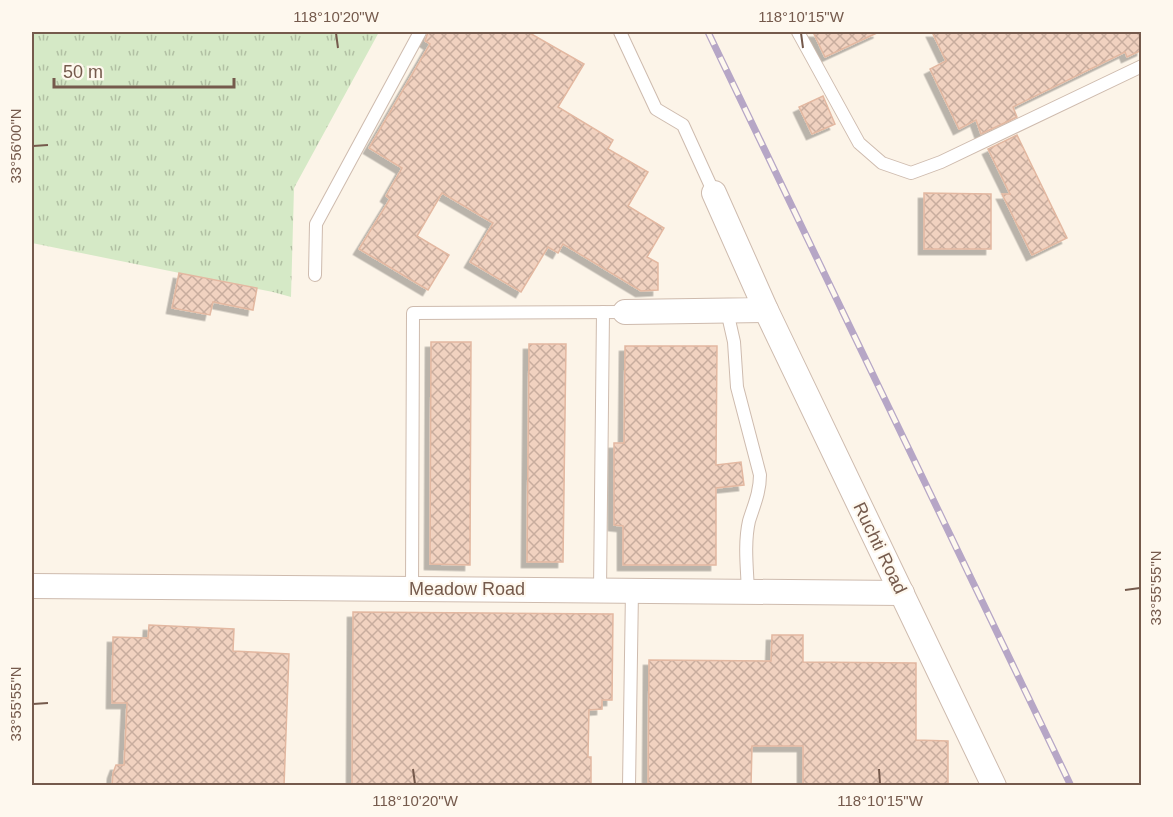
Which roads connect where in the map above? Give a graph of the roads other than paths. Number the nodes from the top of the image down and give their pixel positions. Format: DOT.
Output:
graph roads {
  1 [pos="420,32"];
  2 [pos="620,32"];
  3 [pos="798,32"];
  4 [pos="1142,66"];
  5 [pos="714,193"];
  6 [pos="315,275"];
  7 [pos="727,310"];
  8 [pos="766,310"];
  9 [pos="614,312"];
  10 [pos="32,586"];
  11 [pos="412,589"];
  12 [pos="600,590"];
  13 [pos="632,590"];
  14 [pos="748,591"];
  15 [pos="902,593"];
  16 [pos="629,786"];
  17 [pos="994,786"];
  1 -- 6 [label="lane"];
  2 -- 5 [label="lane"];
  3 -- 4 [label="lane"];
  5 -- 8 [label="street, Ruchti Road"];
  7 -- 8 [label="street"];
  7 -- 9 [label="street"];
  7 -- 14 [label="lane"];
  8 -- 15 [label="street, Ruchti Road"];
  9 -- 11 [label="lane"];
  9 -- 12 [label="lane"];
  10 -- 11 [label="street, Meadow Road"];
  11 -- 12 [label="street, Meadow Road"];
  12 -- 13 [label="street, Meadow Road"];
  13 -- 14 [label="street, Meadow Road"];
  13 -- 16 [label="lane"];
  14 -- 15 [label="street, Meadow Road"];
  15 -- 17 [label="street, Ruchti Road"];
}
